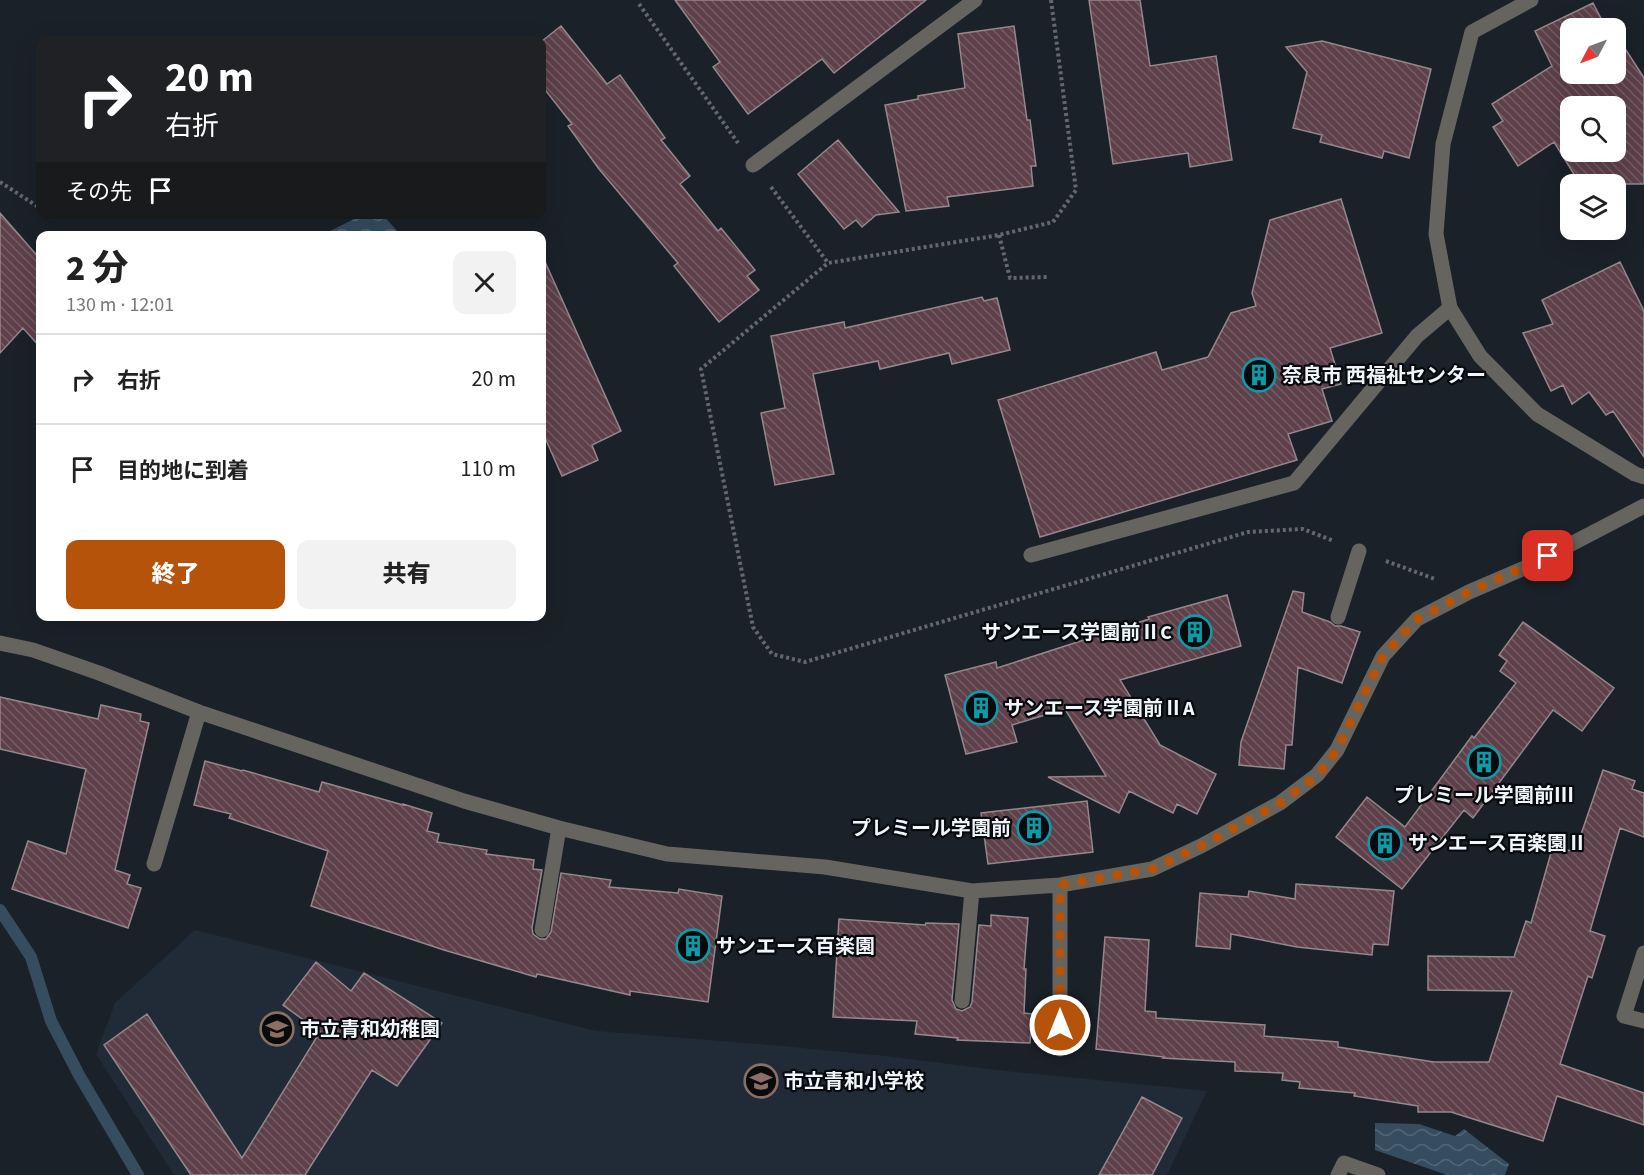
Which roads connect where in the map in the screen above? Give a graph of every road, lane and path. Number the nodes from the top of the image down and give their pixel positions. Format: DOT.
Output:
graph roads {
  1 [pos="975,0"];
  2 [pos="1052,0"];
  3 [pos="1531,0"];
  4 [pos="639,4"];
  5 [pos="753,165"];
  6 [pos="0,182"];
  7 [pos="36,205"];
  8 [pos="999,235"];
  9 [pos="828,263"];
  10 [pos="1047,277"];
  11 [pos="1450,308"];
  12 [pos="1644,477"];
  13 [pos="1644,506"];
  14 [pos="1359,550"];
  15 [pos="1031,555"];
  16 [pos="1469,592"];
  17 [pos="1338,617"];
  18 [pos="0,644"];
  19 [pos="199,712"];
  20 [pos="559,828"];
  21 [pos="154,864"];
  22 [pos="1060,885"];
  23 [pos="972,891"];
  24 [pos="542,930"];
  25 [pos="1644,953"];
  26 [pos="962,1001"];
  27 [pos="1644,1021"];
  28 [pos="1060,1049"];
  29 [pos="1338,1175"];
  30 [pos="1378,1175"];
  1 -- 5 [label="street"];
  2 -- 8 [label="path"];
  3 -- 11 [label="street"];
  4 -- 5 [label="path"];
  5 -- 9 [label="path"];
  6 -- 7 [label="path"];
  8 -- 9 [label="path"];
  8 -- 10 [label="path"];
  9 -- 14 [label="path"];
  11 -- 12 [label="street"];
  11 -- 15 [label="street"];
  13 -- 16 [label="street"];
  14 -- 16 [label="path"];
  14 -- 17 [label="street"];
  16 -- 22 [label="street"];
  18 -- 19 [label="street"];
  19 -- 20 [label="street"];
  19 -- 21 [label="street"];
  20 -- 23 [label="street"];
  20 -- 24 [label="street"];
  22 -- 23 [label="street"];
  22 -- 28 [label="street"];
  23 -- 26 [label="street"];
  25 -- 27 [label="street"];
  29 -- 30 [label="street"];
}
